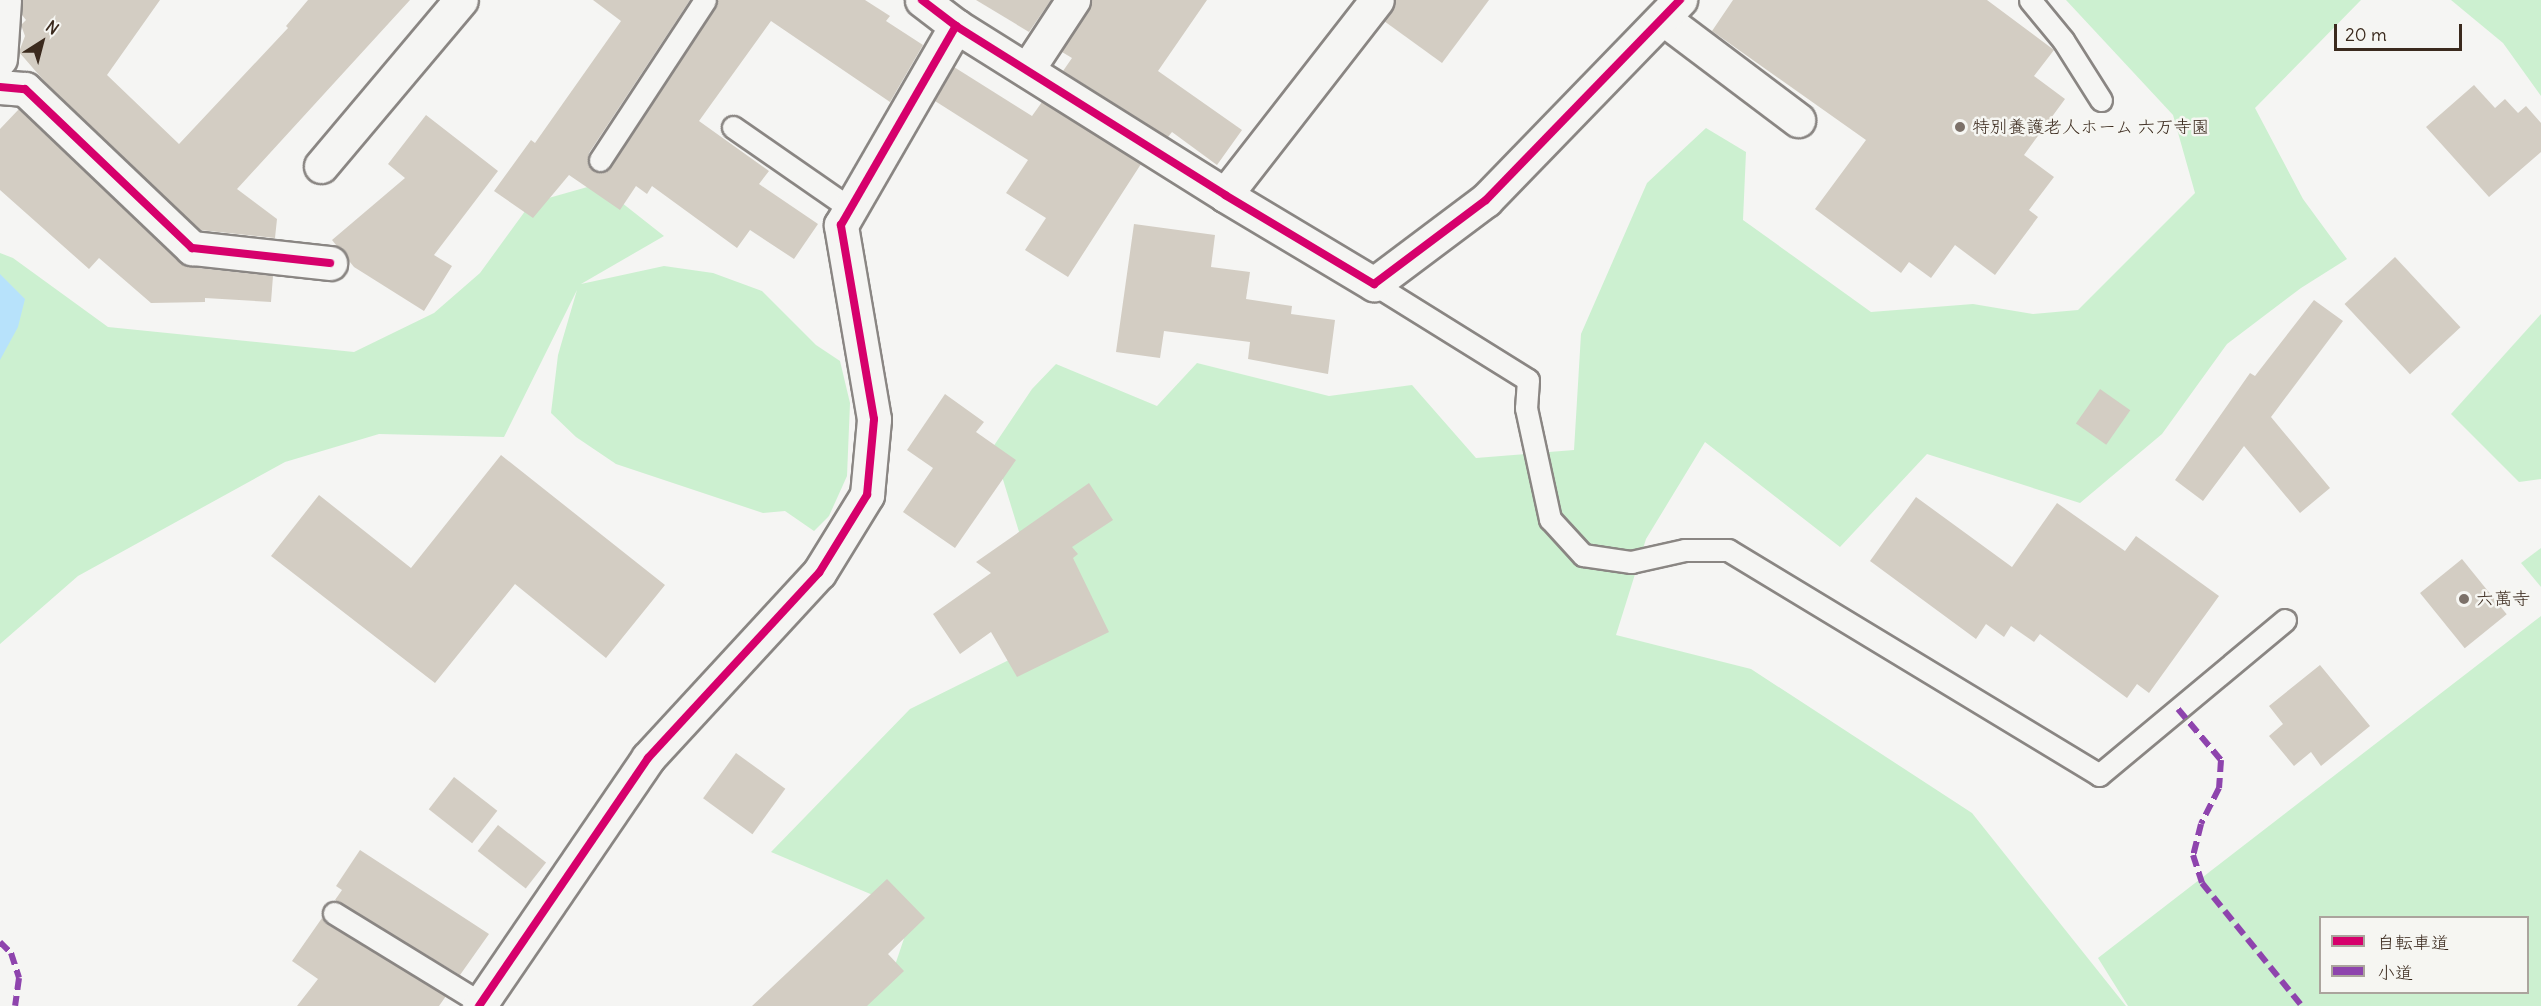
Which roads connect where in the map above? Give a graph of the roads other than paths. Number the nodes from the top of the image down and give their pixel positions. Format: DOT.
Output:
graph roads {
  1 [pos="4,0"];
  2 [pos="461,0"];
  3 [pos="705,0"];
  4 [pos="922,0"];
  5 [pos="1073,0"];
  6 [pos="1377,0"];
  7 [pos="2030,0"];
  8 [pos="1672,10"];
  9 [pos="956,26"];
  10 [pos="0,59"];
  11 [pos="1027,70"];
  12 [pos="0,87"];
  13 [pos="2101,100"];
  14 [pos="1798,120"];
  15 [pos="733,127"];
  16 [pos="600,160"];
  17 [pos="321,166"];
  18 [pos="1225,195"];
  19 [pos="851,209"];
  20 [pos="330,263"];
  21 [pos="1374,284"];
  22 [pos="2284,620"];
  23 [pos="334,913"];
  24 [pos="480,1005"];
  1 -- 10 [label="street"];
  2 -- 17 [label="street"];
  3 -- 16 [label="lane"];
  4 -- 9 [label="street"];
  5 -- 11 [label="street"];
  6 -- 18 [label="street"];
  7 -- 13 [label="lane"];
  8 -- 14 [label="street"];
  8 -- 21 [label="street"];
  9 -- 11 [label="street"];
  9 -- 19 [label="street"];
  11 -- 18 [label="street"];
  12 -- 20 [label="street"];
  15 -- 19 [label="lane"];
  18 -- 21 [label="street"];
  19 -- 24 [label="street"];
  21 -- 22 [label="lane"];
  23 -- 24 [label="lane"];
}
